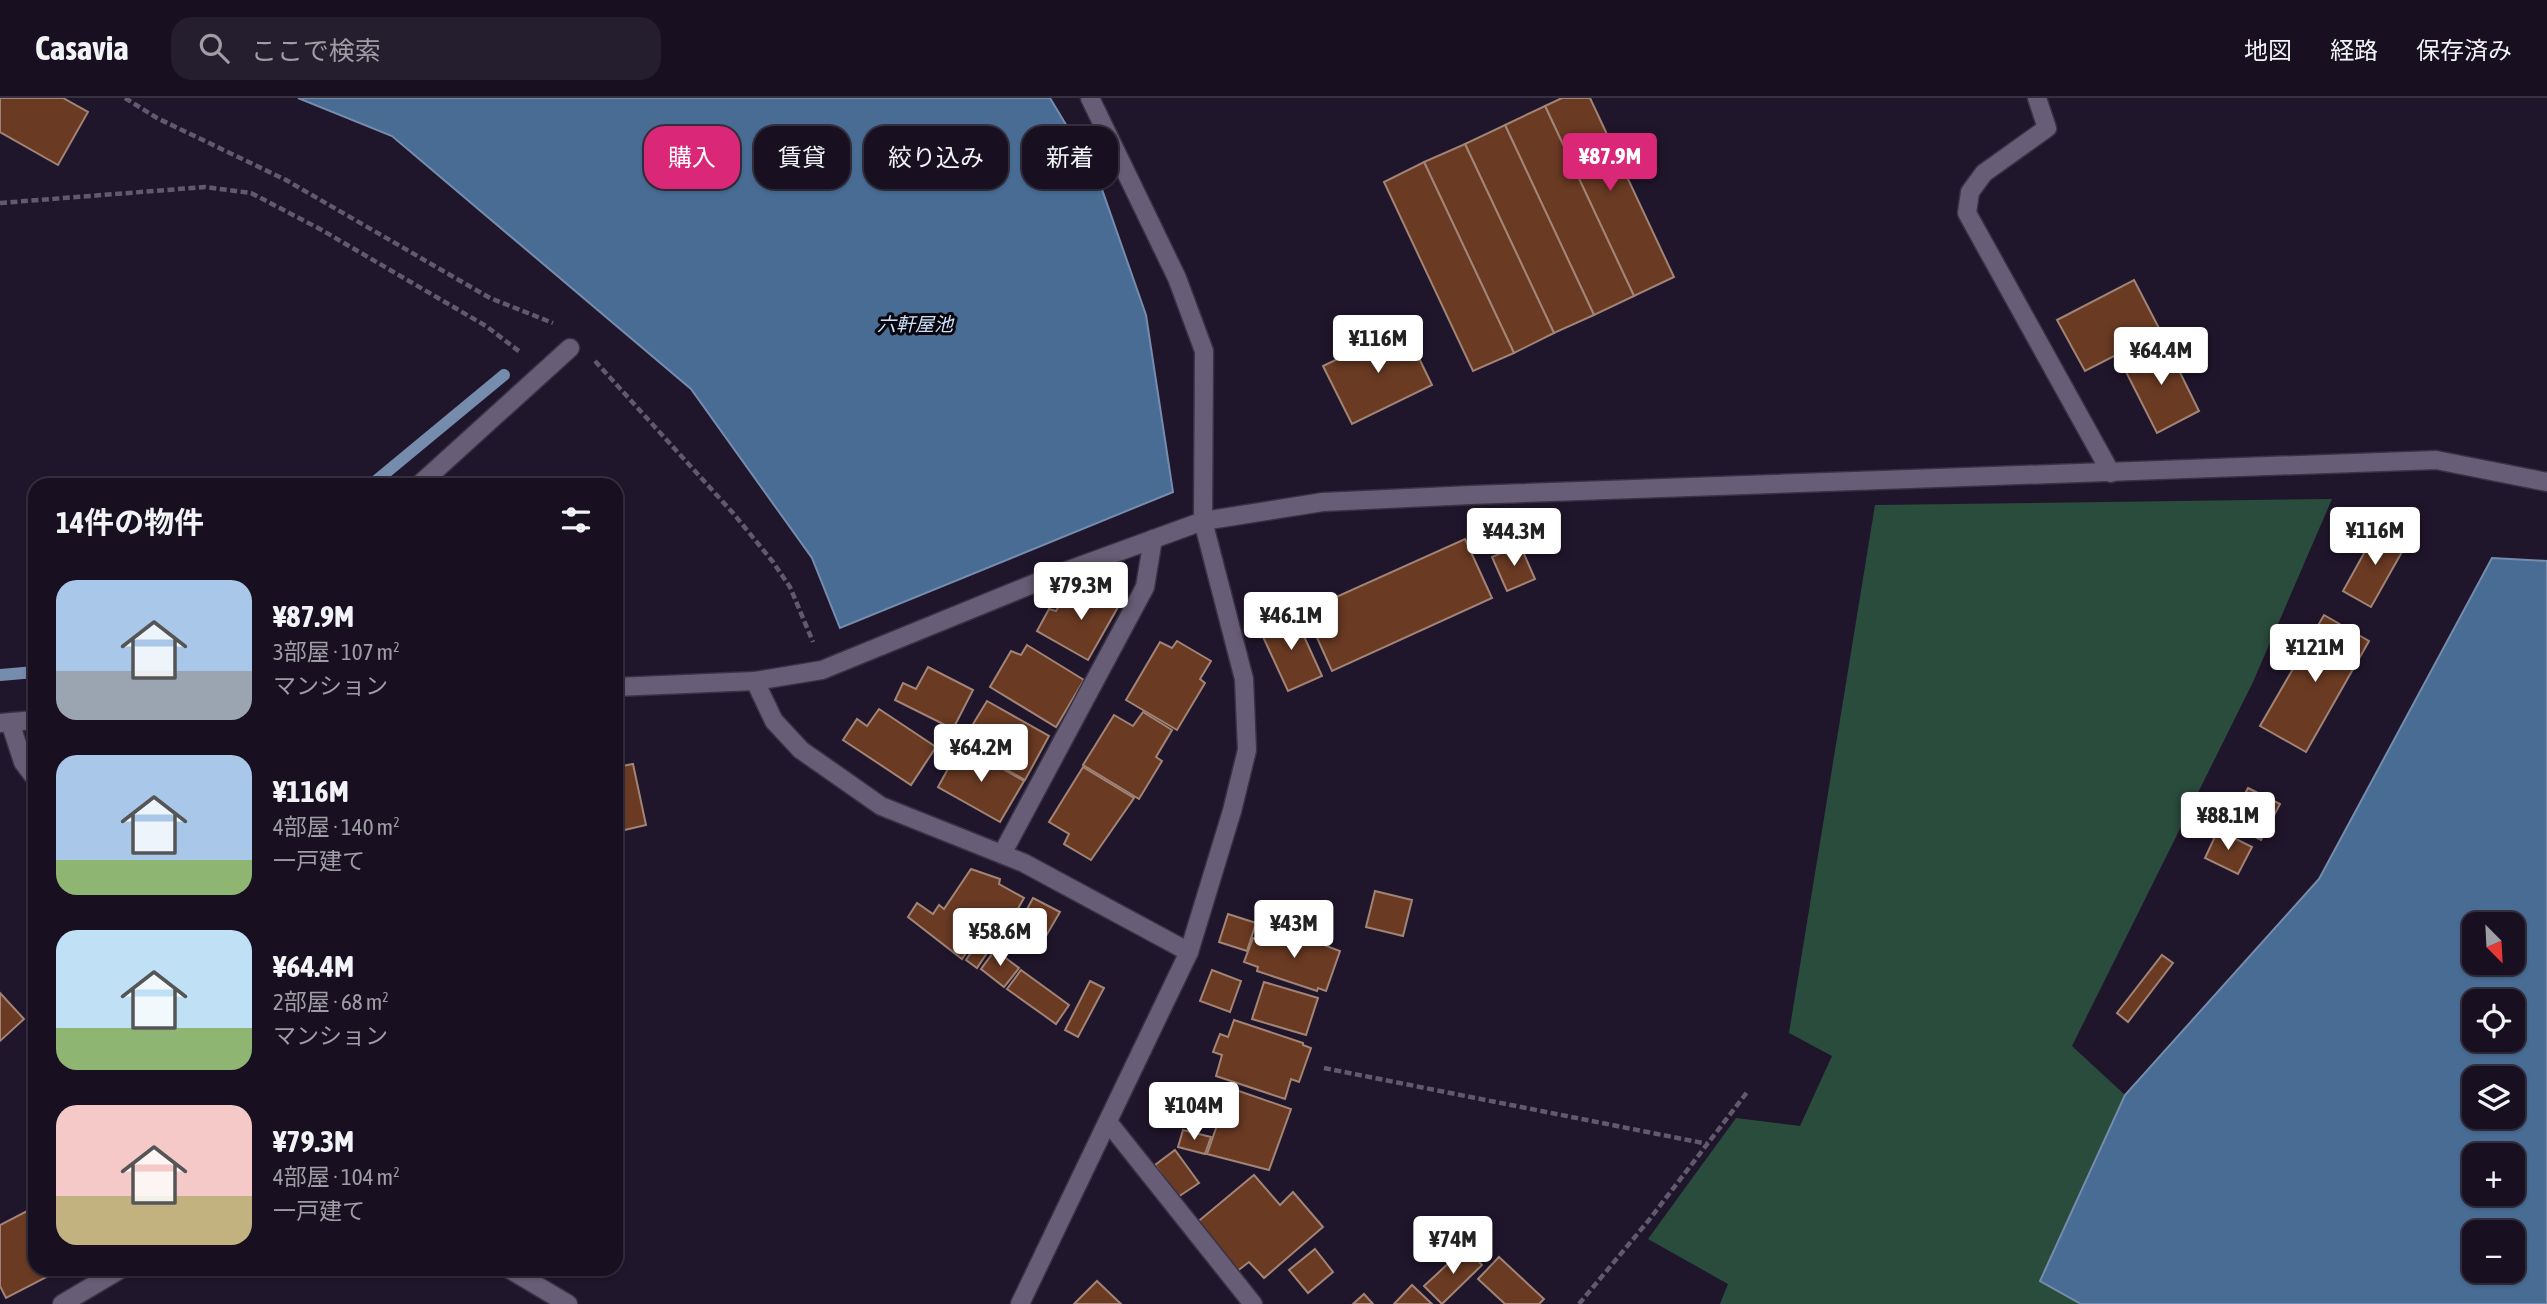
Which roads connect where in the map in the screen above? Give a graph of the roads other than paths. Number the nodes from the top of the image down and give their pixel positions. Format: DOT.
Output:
graph roads {
  1 [pos="1090,98"];
  2 [pos="2037,98"];
  3 [pos="579,350"];
  4 [pos="2111,472"];
  5 [pos="427,478"];
  6 [pos="2547,482"];
  7 [pos="1203,521"];
  8 [pos="1153,539"];
  9 [pos="755,681"];
  10 [pos="623,687"];
  11 [pos="28,721"];
  12 [pos="5,723"];
  13 [pos="28,769"];
  14 [pos="1002,854"];
  15 [pos="1189,952"];
  16 [pos="1108,1122"];
  17 [pos="109,1276"];
  18 [pos="521,1276"];
  19 [pos="62,1304"];
  20 [pos="568,1304"];
  21 [pos="1020,1304"];
  22 [pos="1253,1304"];
  1 -- 7 [label="street"];
  2 -- 4 [label="street"];
  3 -- 5 [label="street"];
  4 -- 6 [label="street"];
  4 -- 7 [label="street"];
  7 -- 8 [label="street"];
  7 -- 15 [label="street"];
  8 -- 9 [label="street"];
  8 -- 14 [label="street"];
  9 -- 10 [label="street"];
  9 -- 14 [label="street"];
  11 -- 12 [label="street"];
  12 -- 13 [label="street"];
  14 -- 15 [label="street"];
  15 -- 16 [label="street"];
  16 -- 21 [label="street"];
  16 -- 22 [label="street"];
  17 -- 19 [label="street"];
  18 -- 20 [label="street"];
}
